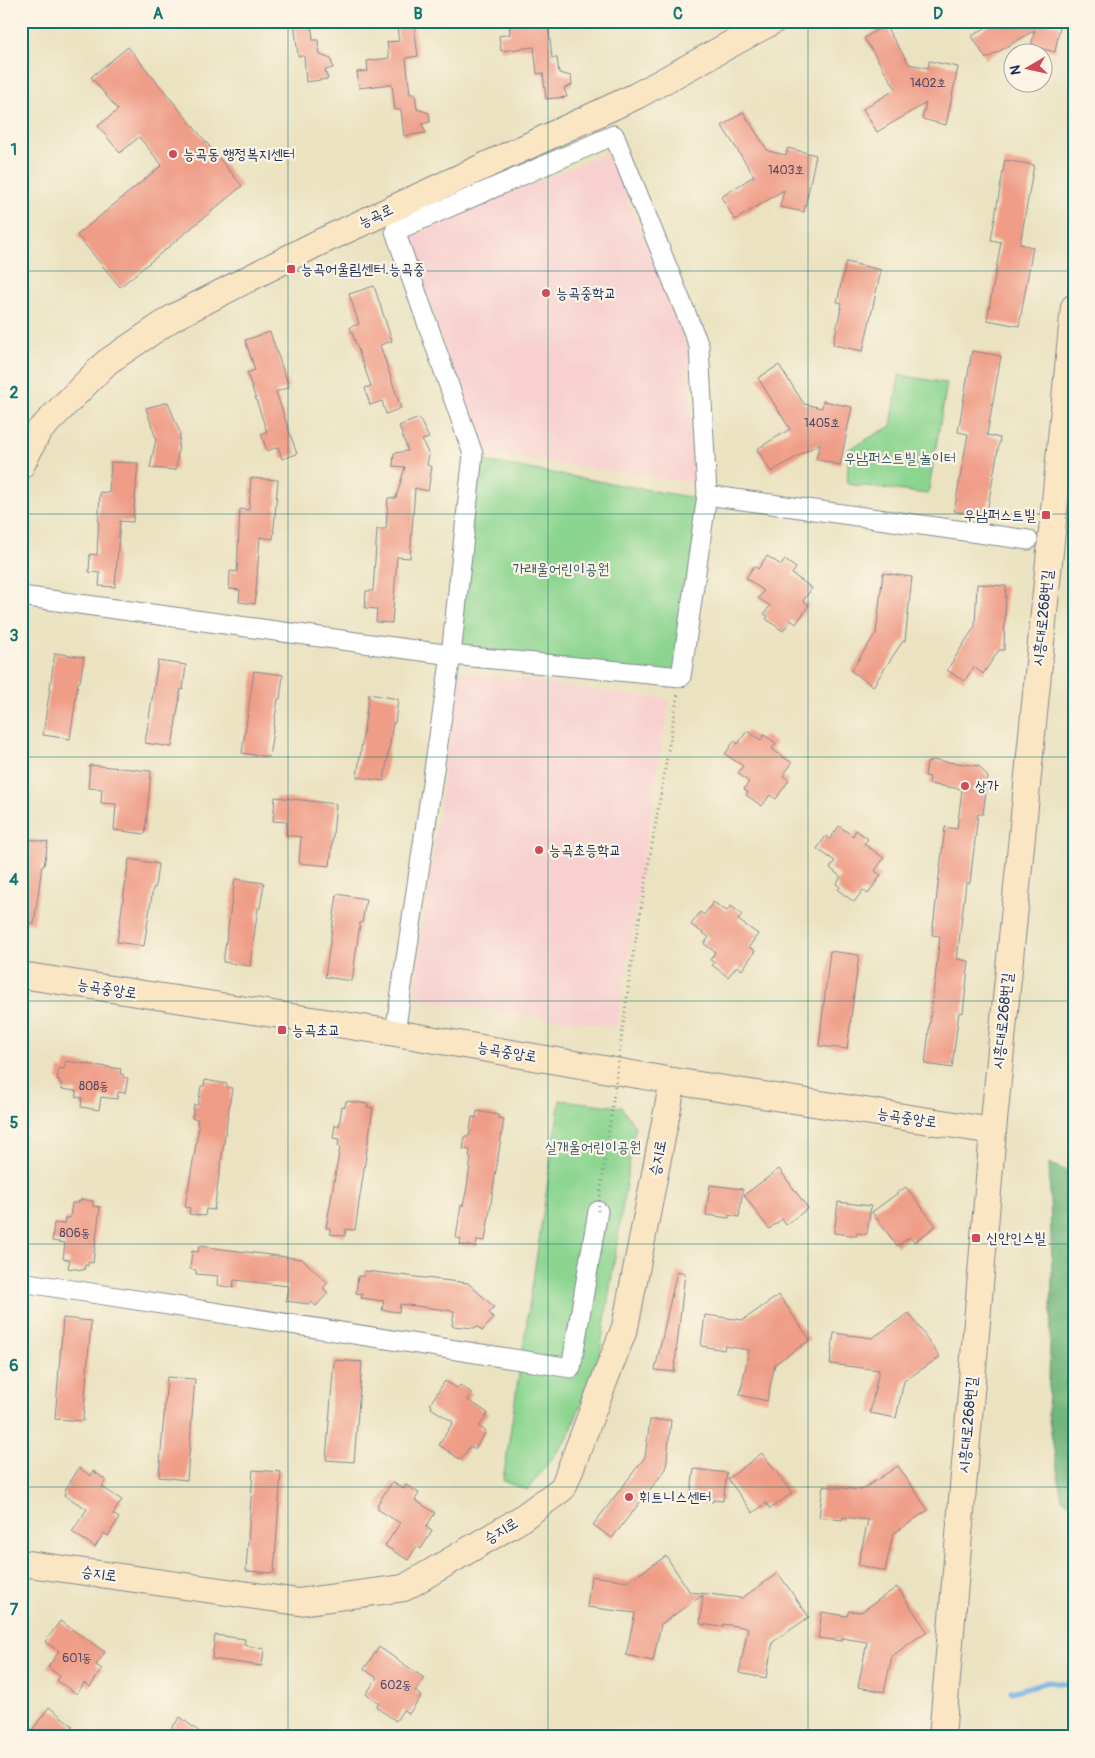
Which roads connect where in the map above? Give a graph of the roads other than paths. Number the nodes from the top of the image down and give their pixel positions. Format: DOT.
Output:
graph roads {
  1 [pos="773,21"];
  2 [pos="1074,307"];
  3 [pos="21,466"];
  4 [pos="707,494"];
  5 [pos="1028,540"];
  6 [pos="21,596"];
  7 [pos="451,655"];
  8 [pos="21,975"];
  9 [pos="395,1033"];
  10 [pos="673,1080"];
  11 [pos="993,1131"];
  12 [pos="598,1211"];
  13 [pos="21,1282"];
  14 [pos="21,1563"];
  15 [pos="942,1737"];
  1 -- 3 [label="main road, 능곡로"];
  2 -- 11 [label="main road, 시흥대로268번길"];
  4 -- 5 [label="street"];
  4 -- 7 [label="street"];
  4 -- 7 [label="street"];
  6 -- 7 [label="street"];
  7 -- 9 [label="street"];
  8 -- 9 [label="main road, 능곡중앙로"];
  9 -- 10 [label="main road, 능곡중앙로"];
  10 -- 11 [label="main road, 능곡중앙로"];
  10 -- 14 [label="main road, 승지로"];
  11 -- 15 [label="main road, 시흥대로268번길"];
  12 -- 13 [label="street"];
}
